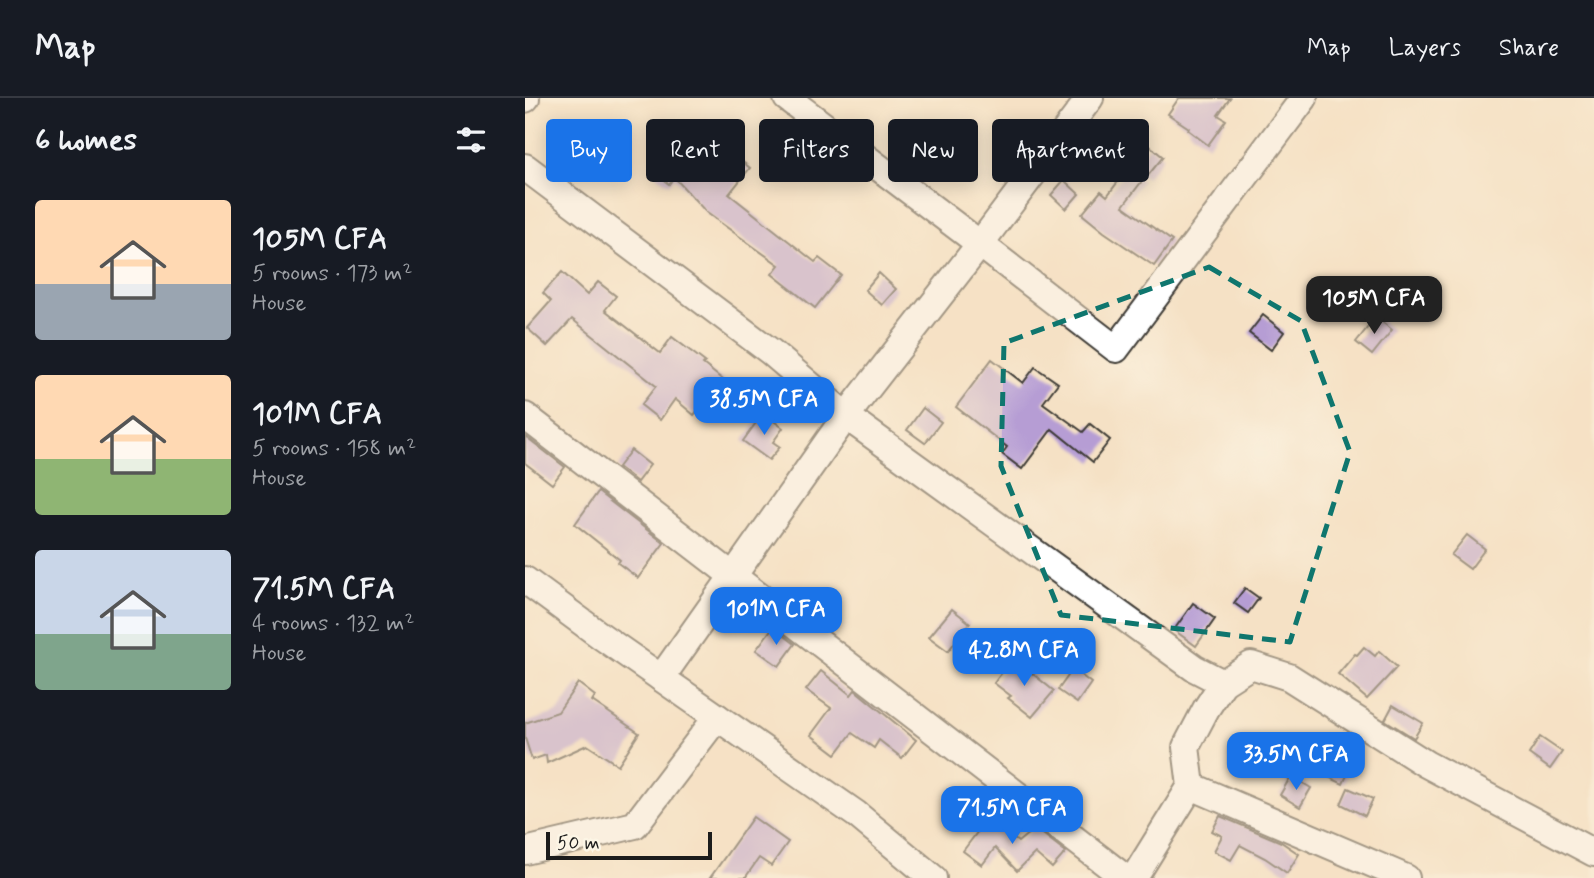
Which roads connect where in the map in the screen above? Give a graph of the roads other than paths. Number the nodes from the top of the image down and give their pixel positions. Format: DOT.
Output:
graph roads {
  1 [pos="786,98"];
  2 [pos="1090,98"];
  3 [pos="1304,98"];
  4 [pos="525,167"];
  5 [pos="980,244"];
  6 [pos="525,416"];
  7 [pos="846,416"];
  8 [pos="732,576"];
  9 [pos="525,580"];
  10 [pos="661,678"];
  11 [pos="1223,683"];
  12 [pos="717,717"];
  13 [pos="1191,786"];
  14 [pos="525,851"];
  15 [pos="1594,853"];
  16 [pos="933,878"];
  17 [pos="1125,878"];
  18 [pos="1135,878"];
  19 [pos="1406,878"];
  1 -- 5 [label="street"];
  2 -- 5 [label="street"];
  3 -- 5 [label="street"];
  4 -- 7 [label="street"];
  5 -- 7 [label="street"];
  6 -- 8 [label="street"];
  7 -- 8 [label="street"];
  7 -- 11 [label="street"];
  8 -- 10 [label="street"];
  8 -- 17 [label="street"];
  9 -- 10 [label="street"];
  10 -- 12 [label="street"];
  11 -- 13 [label="street"];
  11 -- 15 [label="street"];
  12 -- 14 [label="street"];
  12 -- 16 [label="street"];
  13 -- 18 [label="street"];
  13 -- 19 [label="street"];
}
